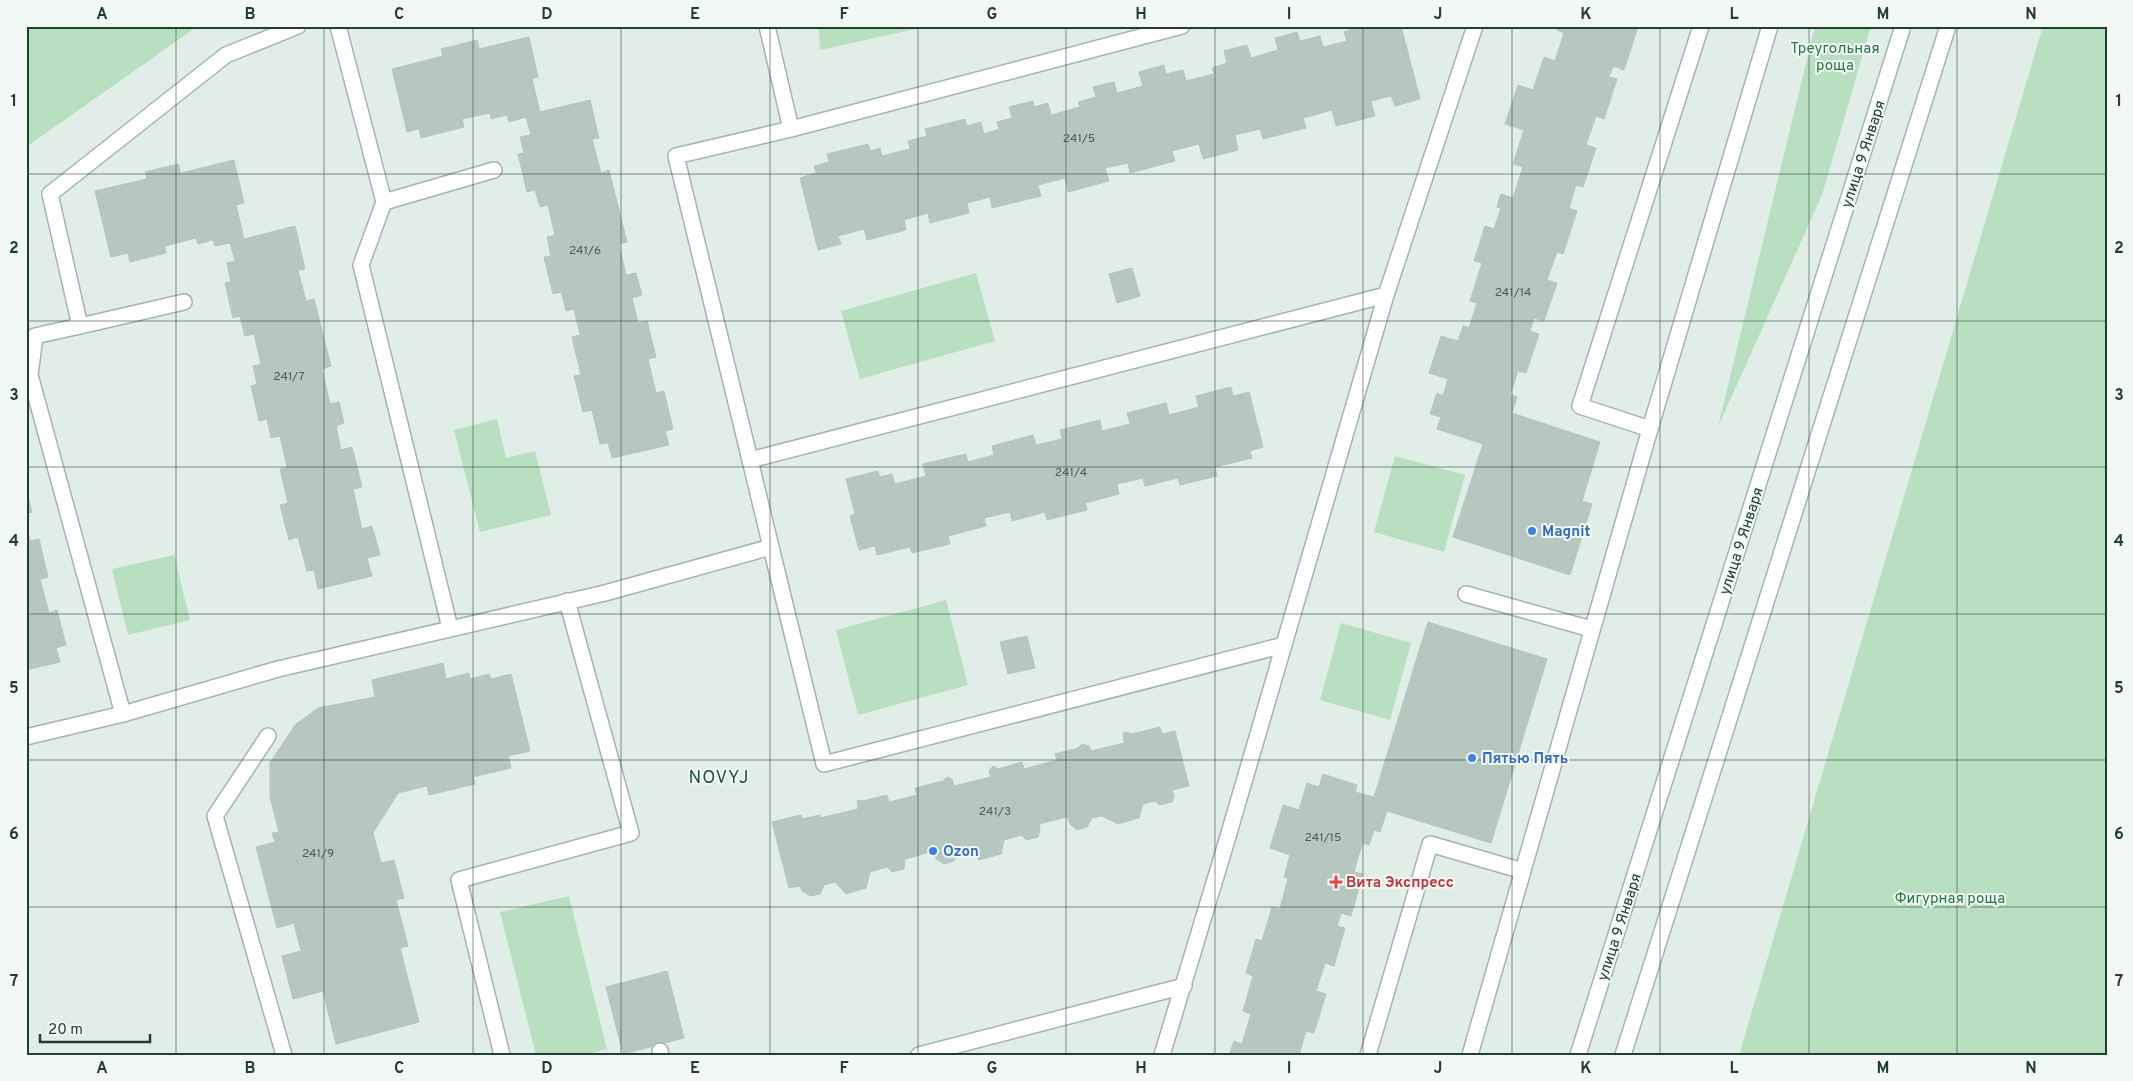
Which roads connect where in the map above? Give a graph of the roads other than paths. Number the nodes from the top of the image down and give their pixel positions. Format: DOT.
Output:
graph roads {
  1 [pos="298,26"];
  2 [pos="338,26"];
  3 [pos="767,26"];
  4 [pos="1182,26"];
  5 [pos="1475,26"];
  6 [pos="1701,26"];
  7 [pos="1770,26"];
  8 [pos="1903,26"];
  9 [pos="1948,26"];
  10 [pos="791,129"];
  11 [pos="494,170"];
  12 [pos="384,202"];
  13 [pos="1386,295"];
  14 [pos="184,302"];
  15 [pos="80,326"];
  16 [pos="1650,429"];
  17 [pos="750,460"];
  18 [pos="771,547"];
  19 [pos="1466,594"];
  20 [pos="567,601"];
  21 [pos="450,628"];
  22 [pos="1591,629"];
  23 [pos="1284,645"];
  24 [pos="123,714"];
  25 [pos="268,736"];
  26 [pos="26,737"];
  27 [pos="1523,871"];
  28 [pos="1184,986"];
  29 [pos="284,1055"];
  30 [pos="502,1055"];
  31 [pos="920,1055"];
  32 [pos="1162,1055"];
  33 [pos="1368,1055"];
  34 [pos="1470,1055"];
  35 [pos="1578,1055"];
  36 [pos="1623,1055"];
  1 -- 15 [label="main road"];
  2 -- 12 [label="main road"];
  3 -- 10 [label="main road"];
  4 -- 10 [label="main road"];
  5 -- 13 [label="main road"];
  6 -- 16 [label="main road"];
  7 -- 16 [label="main road"];
  8 -- 35 [label="main road, улица 9 Января"];
  9 -- 36 [label="main road"];
  10 -- 17 [label="main road"];
  11 -- 12 [label="main road"];
  12 -- 21 [label="main road"];
  13 -- 17 [label="main road"];
  13 -- 23 [label="main road"];
  14 -- 15 [label="main road"];
  15 -- 24 [label="main road"];
  16 -- 22 [label="main road"];
  17 -- 18 [label="main road"];
  18 -- 20 [label="main road"];
  18 -- 23 [label="main road"];
  19 -- 22 [label="main road"];
  20 -- 21 [label="main road"];
  20 -- 30 [label="main road"];
  21 -- 24 [label="main road"];
  22 -- 27 [label="main road"];
  23 -- 28 [label="main road"];
  24 -- 26 [label="main road"];
  25 -- 29 [label="main road"];
  27 -- 33 [label="main road"];
  27 -- 34 [label="main road"];
  28 -- 31 [label="main road"];
  28 -- 32 [label="main road"];
}
